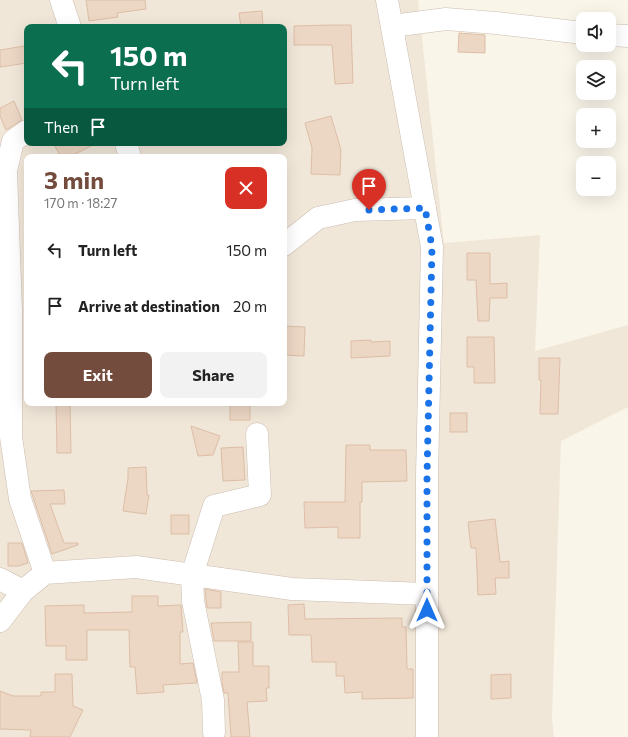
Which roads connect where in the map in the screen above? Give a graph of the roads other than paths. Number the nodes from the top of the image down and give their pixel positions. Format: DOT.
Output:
graph roads {
  1 [pos="61,0"];
  2 [pos="387,0"];
  3 [pos="69,24"];
  4 [pos="392,26"];
  5 [pos="576,32"];
  6 [pos="616,35"];
  7 [pos="628,36"];
  8 [pos="24,133"];
  9 [pos="3,171"];
  10 [pos="425,208"];
  11 [pos="287,243"];
  12 [pos="6,428"];
  13 [pos="258,434"];
  14 [pos="44,572"];
  15 [pos="192,575"];
  16 [pos="0,579"];
  17 [pos="23,591"];
  18 [pos="427,594"];
  19 [pos="0,621"];
  20 [pos="214,732"];
  21 [pos="427,737"];
  1 -- 3 [label="street"];
  2 -- 4 [label="street"];
  4 -- 5 [label="street"];
  4 -- 10 [label="street"];
  6 -- 7 [label="street"];
  8 -- 9 [label="street"];
  9 -- 12 [label="street"];
  10 -- 11 [label="street"];
  10 -- 18 [label="street"];
  12 -- 14 [label="street"];
  13 -- 15 [label="street"];
  14 -- 15 [label="street"];
  14 -- 17 [label="street"];
  15 -- 18 [label="street"];
  15 -- 20 [label="street"];
  16 -- 17 [label="street"];
  17 -- 19 [label="street"];
  18 -- 21 [label="street"];
}
